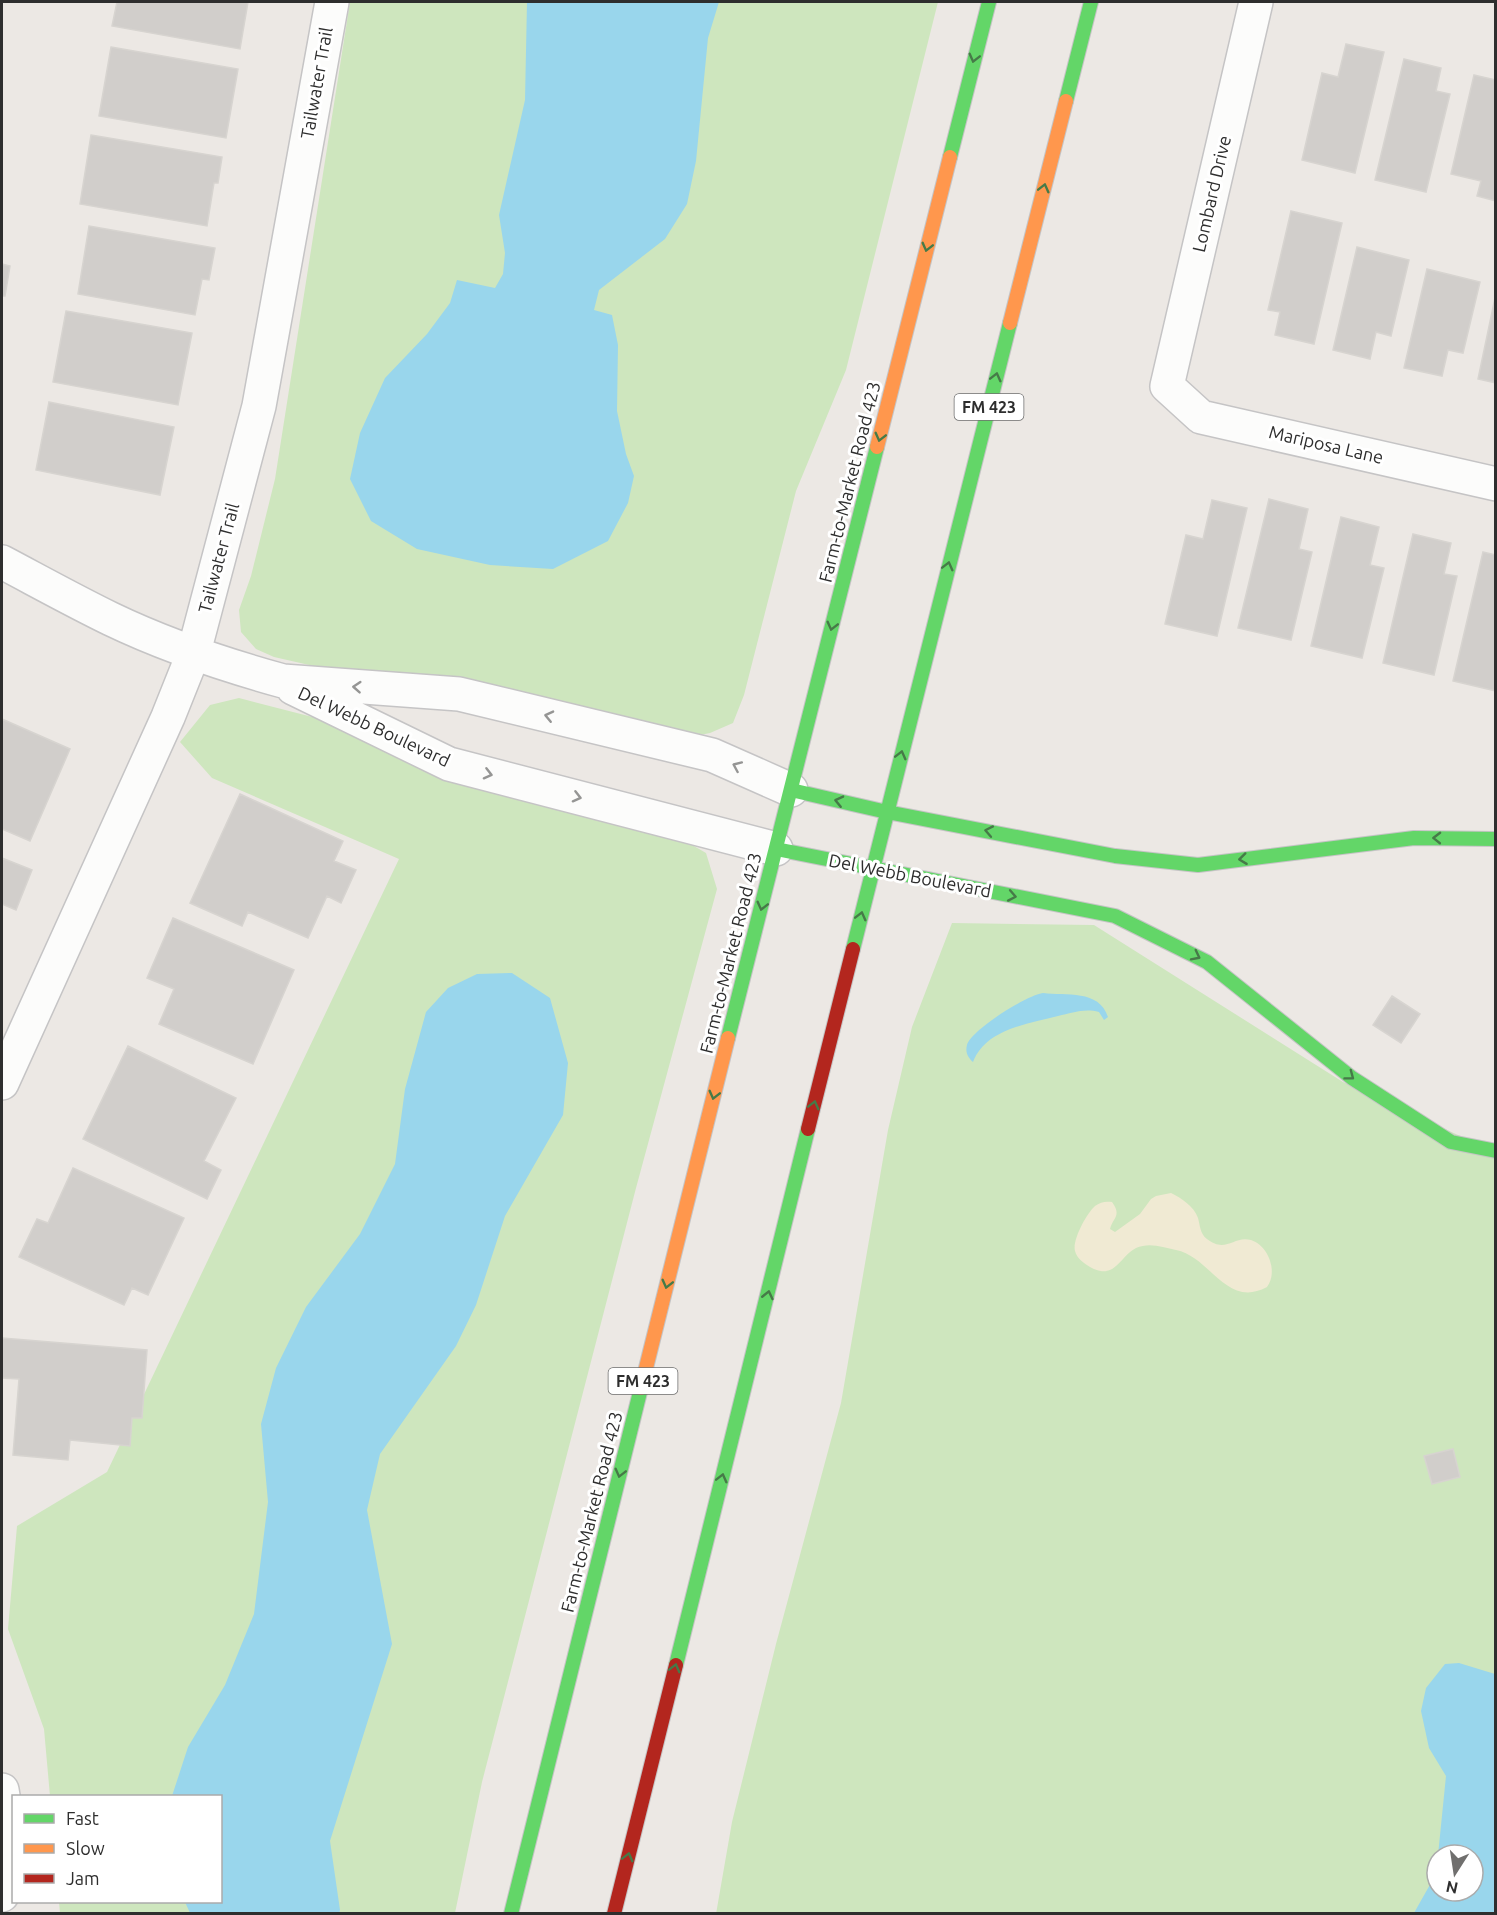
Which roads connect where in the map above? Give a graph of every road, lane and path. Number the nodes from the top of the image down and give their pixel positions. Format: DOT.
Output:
graph roads {
  1 [pos="332,2"];
  2 [pos="989,2"];
  3 [pos="1090,2"];
  4 [pos="1256,2"];
  5 [pos="1167,386"];
  6 [pos="1496,484"];
  7 [pos="2,562"];
  8 [pos="194,652"];
  9 [pos="283,681"];
  10 [pos="791,790"];
  11 [pos="886,812"];
  12 [pos="1496,839"];
  13 [pos="776,849"];
  14 [pos="872,869"];
  15 [pos="2,1083"];
  16 [pos="1496,1151"];
  17 [pos="2,1790"];
  18 [pos="2,1895"];
  19 [pos="511,1914"];
  20 [pos="614,1914"];
  1 -- 8 [label="street, Tailwater Trail"];
  2 -- 10 [label="main road, Farm-to-Market Road 423 / FM 423, one-way"];
  11 -- 3 [label="main road, FM 423, one-way"];
  4 -- 5 [label="street, Lombard Drive"];
  5 -- 6 [label="street, Mariposa Lane"];
  7 -- 8 [label="street, Del Webb Boulevard"];
  8 -- 9 [label="street, Del Webb Boulevard"];
  8 -- 15 [label="street, Tailwater Trail"];
  10 -- 9 [label="street, Del Webb Boulevard, one-way"];
  9 -- 13 [label="street, Del Webb Boulevard, one-way"];
  11 -- 10 [label="main road, Del Webb Boulevard, one-way"];
  10 -- 13 [label="main road, Farm-to-Market Road 423 / FM 423"];
  12 -- 11 [label="main road, Del Webb Boulevard, one-way"];
  11 -- 14 [label="main road, FM 423"];
  13 -- 14 [label="main road, Del Webb Boulevard"];
  13 -- 19 [label="main road, Farm-to-Market Road 423 / FM 423, one-way"];
  14 -- 16 [label="main road, Del Webb Boulevard, one-way"];
  20 -- 14 [label="main road, FM 423, one-way"];
  17 -- 18 [label="street"];
}
